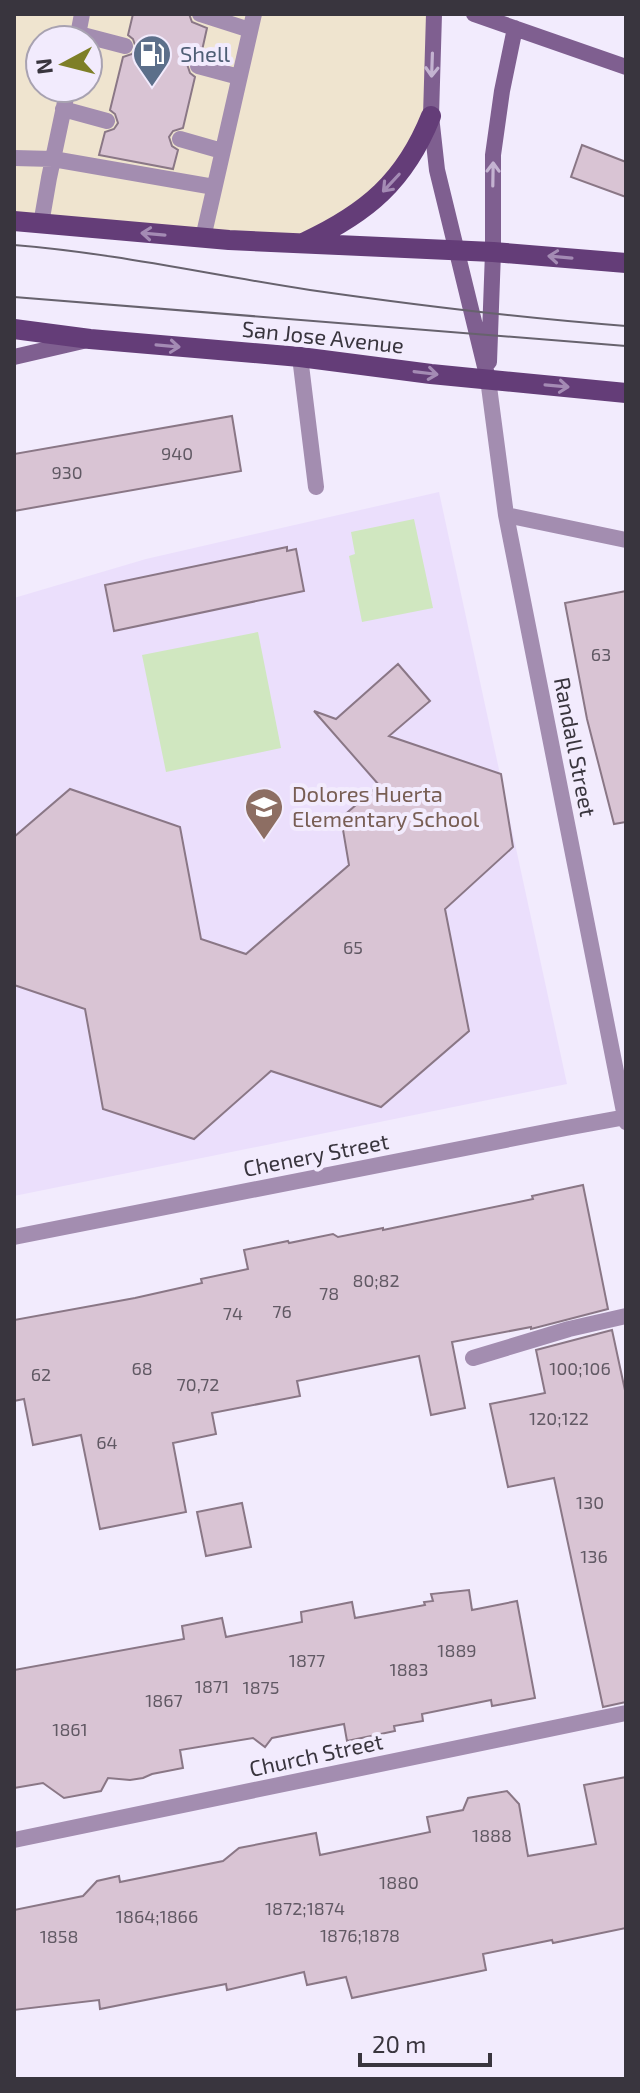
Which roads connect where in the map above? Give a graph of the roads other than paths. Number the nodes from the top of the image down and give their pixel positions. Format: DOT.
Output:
graph roads {
  1 [pos="200,14"];
  2 [pos="434,14"];
  3 [pos="474,14"];
  4 [pos="252,22"];
  5 [pos="515,28"];
  6 [pos="104,42"];
  7 [pos="125,46"];
  8 [pos="198,66"];
  9 [pos="626,67"];
  10 [pos="239,77"];
  11 [pos="64,104"];
  12 [pos="63,109"];
  13 [pos="431,116"];
  14 [pos="107,121"];
  15 [pos="180,139"];
  16 [pos="222,151"];
  17 [pos="14,158"];
  18 [pos="53,159"];
  19 [pos="214,187"];
  20 [pos="14,221"];
  21 [pos="41,224"];
  22 [pos="203,238"];
  23 [pos="301,244"];
  24 [pos="457,251"];
  25 [pos="493,252"];
  26 [pos="626,263"];
  27 [pos="14,329"];
  28 [pos="90,339"];
  29 [pos="14,357"];
  30 [pos="300,357"];
  31 [pos="488,379"];
  32 [pos="626,393"];
  33 [pos="316,487"];
  34 [pos="506,515"];
  35 [pos="626,540"];
  36 [pos="626,1119"];
  37 [pos="14,1237"];
  38 [pos="626,1316"];
  39 [pos="473,1358"];
  40 [pos="626,1713"];
  41 [pos="14,1840"];
  1 -- 4 [label="street"];
  2 -- 13 [label="main road, Randall Street, one-way"];
  3 -- 5 [label="main road"];
  4 -- 10 [label="street"];
  5 -- 9 [label="main road"];
  25 -- 5 [label="main road, Randall Street, one-way"];
  6 -- 7 [label="street"];
  8 -- 10 [label="street"];
  10 -- 16 [label="street"];
  11 -- 12 [label="street"];
  12 -- 14 [label="street"];
  12 -- 18 [label="street"];
  13 -- 23 [label="main road, one-way"];
  13 -- 24 [label="main road, Randall Street"];
  15 -- 16 [label="street"];
  16 -- 19 [label="street"];
  17 -- 18 [label="street"];
  18 -- 19 [label="street"];
  18 -- 21 [label="street"];
  19 -- 22 [label="street"];
  20 -- 21 [label="main road"];
  22 -- 21 [label="main road, one-way"];
  22 -- 23 [label="main road"];
  23 -- 24 [label="main road"];
  24 -- 25 [label="main road"];
  24 -- 31 [label="main road, Randall Street"];
  26 -- 25 [label="main road, one-way"];
  25 -- 31 [label="main road, Randall Street"];
  27 -- 28 [label="main road, San Jose Avenue"];
  28 -- 29 [label="main road"];
  28 -- 30 [label="main road, San Jose Avenue, one-way"];
  30 -- 31 [label="main road, San Jose Avenue, one-way"];
  30 -- 33 [label="street"];
  31 -- 32 [label="main road, San Jose Avenue, one-way"];
  31 -- 34 [label="street, Randall Street"];
  34 -- 35 [label="street"];
  34 -- 36 [label="street, Randall Street"];
  36 -- 37 [label="street, Chenery Street"];
  38 -- 39 [label="street"];
  40 -- 41 [label="street, Church Street"];
}
